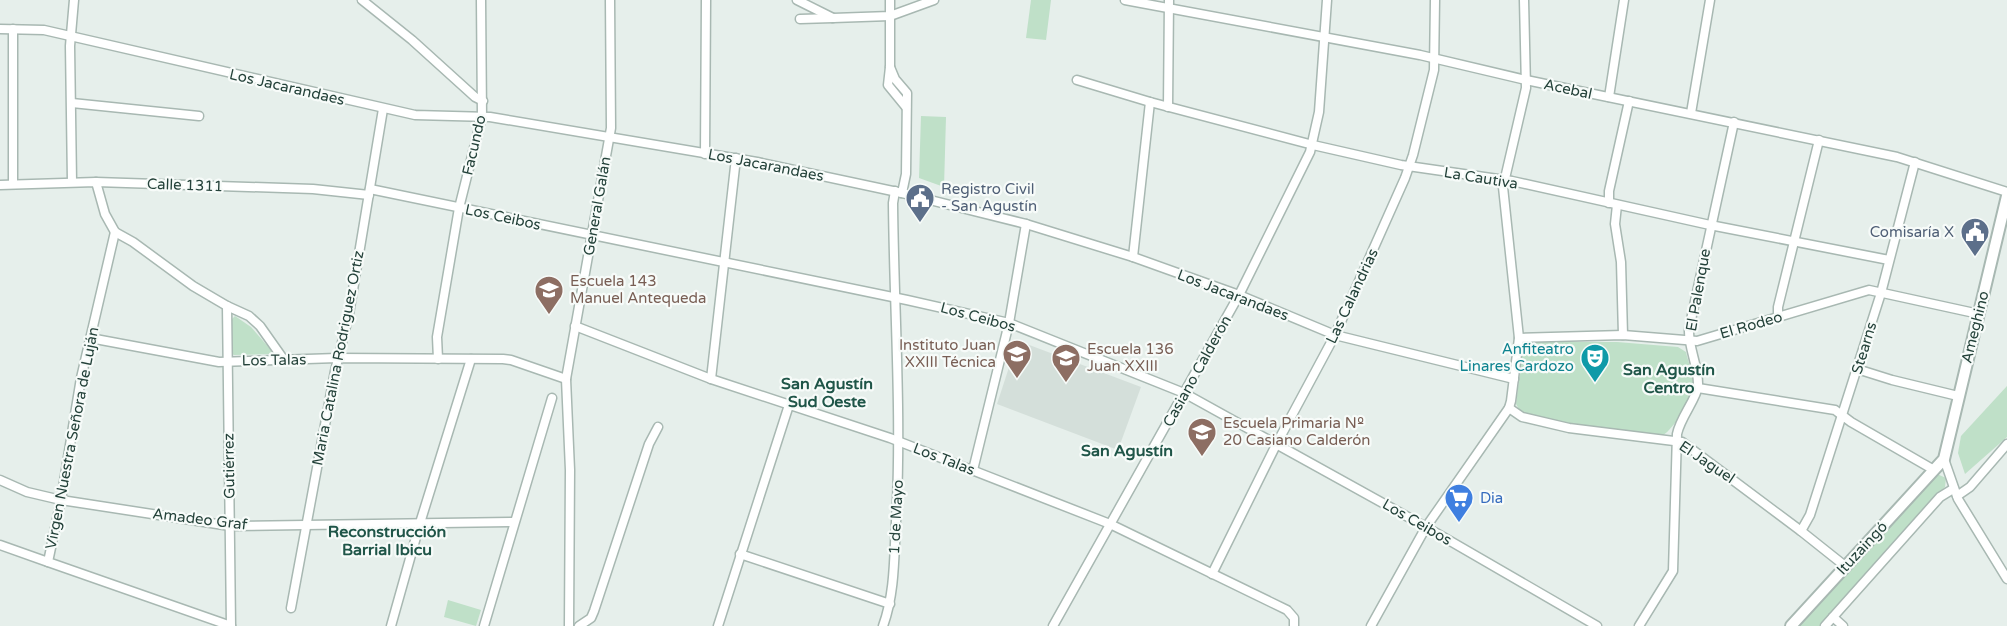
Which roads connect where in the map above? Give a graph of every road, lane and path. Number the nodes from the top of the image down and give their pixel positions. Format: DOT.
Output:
graph roads {
  1 [pos="74,0"];
  2 [pos="362,0"];
  3 [pos="481,0"];
  4 [pos="610,0"];
  5 [pos="706,0"];
  6 [pos="797,0"];
  7 [pos="890,0"];
  8 [pos="934,0"];
  9 [pos="1125,0"];
  10 [pos="1326,0"];
  11 [pos="1435,0"];
  12 [pos="1524,0"];
  13 [pos="1624,0"];
  14 [pos="1710,0"];
  15 [pos="1169,4"];
  16 [pos="890,16"];
  17 [pos="833,18"];
  18 [pos="801,19"];
  19 [pos="0,29"];
  20 [pos="13,29"];
  21 [pos="71,37"];
  22 [pos="1325,38"];
  23 [pos="1436,60"];
  24 [pos="1526,80"];
  25 [pos="1077,81"];
  26 [pos="1609,97"];
  27 [pos="483,101"];
  28 [pos="1629,101"];
  29 [pos="1150,102"];
  30 [pos="72,103"];
  31 [pos="1168,106"];
  32 [pos="383,109"];
  33 [pos="1691,113"];
  34 [pos="200,116"];
  35 [pos="482,116"];
  36 [pos="1734,122"];
  37 [pos="610,138"];
  38 [pos="1819,140"];
  39 [pos="1313,145"];
  40 [pos="705,154"];
  41 [pos="736,158"];
  42 [pos="1915,162"];
  43 [pos="1409,167"];
  44 [pos="1503,180"];
  45 [pos="72,182"];
  46 [pos="96,182"];
  47 [pos="13,184"];
  48 [pos="0,185"];
  49 [pos="370,192"];
  50 [pos="898,192"];
  51 [pos="2007,194"];
  52 [pos="1613,204"];
  53 [pos="459,208"];
  54 [pos="1026,224"];
  55 [pos="1710,225"];
  56 [pos="115,232"];
  57 [pos="592,235"];
  58 [pos="1794,242"];
  59 [pos="1133,257"];
  60 [pos="1889,260"];
  61 [pos="724,264"];
  62 [pos="1881,293"];
  63 [pos="1239,296"];
  64 [pos="894,297"];
  65 [pos="227,306"];
  66 [pos="1979,314"];
  67 [pos="1778,317"];
  68 [pos="1009,323"];
  69 [pos="575,326"];
  70 [pos="1335,335"];
  71 [pos="1623,335"];
  72 [pos="90,338"];
  73 [pos="1519,338"];
  74 [pos="1689,341"];
  75 [pos="338,358"];
  76 [pos="438,359"];
  77 [pos="471,359"];
  78 [pos="284,360"];
  79 [pos="227,362"];
  80 [pos="1857,369"];
  81 [pos="566,379"];
  82 [pos="711,379"];
  83 [pos="1514,379"];
  84 [pos="1698,388"];
  85 [pos="1184,393"];
  86 [pos="1958,396"];
  87 [pos="552,398"];
  88 [pos="789,405"];
  89 [pos="1509,408"];
  90 [pos="1843,416"];
  91 [pos="658,426"];
  92 [pos="1676,441"];
  93 [pos="899,442"];
  94 [pos="1277,443"];
  95 [pos="2007,444"];
  96 [pos="1944,459"];
  97 [pos="973,470"];
  98 [pos="1934,470"];
  99 [pos="0,480"];
  100 [pos="1955,492"];
  101 [pos="61,500"];
  102 [pos="513,522"];
  103 [pos="420,523"];
  104 [pos="305,524"];
  105 [pos="1110,524"];
  106 [pos="230,525"];
  107 [pos="1426,527"];
  108 [pos="1801,531"];
  109 [pos="0,545"];
  110 [pos="740,554"];
  111 [pos="48,562"];
  112 [pos="1845,566"];
  113 [pos="1212,574"];
  114 [pos="2007,579"];
  115 [pos="890,604"];
  116 [pos="291,608"];
  117 [pos="1833,617"];
  118 [pos="231,626"];
  119 [pos="391,626"];
  120 [pos="484,626"];
  121 [pos="569,626"];
  122 [pos="579,626"];
  123 [pos="718,626"];
  124 [pos="883,626"];
  125 [pos="1053,626"];
  126 [pos="1294,626"];
  127 [pos="1371,626"];
  128 [pos="1597,626"];
  129 [pos="1639,626"];
  130 [pos="1791,626"];
  131 [pos="1825,626"];
  132 [pos="1843,626"];
  1 -- 21 [label="street"];
  2 -- 27 [label="street"];
  3 -- 27 [label="street, Facundo"];
  4 -- 37 [label="street, General Galán"];
  5 -- 40 [label="street"];
  6 -- 17 [label="street"];
  7 -- 16 [label="street"];
  8 -- 16 [label="street"];
  9 -- 15 [label="street, Acebal"];
  10 -- 22 [label="street, Casiano Calderón"];
  11 -- 23 [label="street, Las Calandrias"];
  12 -- 24 [label="street"];
  13 -- 26 [label="street"];
  14 -- 33 [label="street"];
  15 -- 22 [label="street, Acebal"];
  15 -- 31 [label="street"];
  16 -- 17 [label="street"];
  16 -- 50 [label="street, 1 de Mayo"];
  17 -- 18 [label="street"];
  19 -- 20 [label="street, Los Jacarandaes"];
  20 -- 21 [label="street, Los Jacarandaes"];
  20 -- 47 [label="street"];
  21 -- 30 [label="street"];
  21 -- 32 [label="street, Los Jacarandaes"];
  22 -- 23 [label="street, Acebal"];
  22 -- 39 [label="street, Casiano Calderón"];
  23 -- 24 [label="street, Acebal"];
  23 -- 43 [label="street, Las Calandrias"];
  24 -- 26 [label="street, Acebal"];
  24 -- 44 [label="street"];
  25 -- 29 [label="street, La Cautiva"];
  26 -- 28 [label="street, Acebal"];
  27 -- 35 [label="street, Facundo"];
  28 -- 33 [label="street, Acebal"];
  28 -- 52 [label="street"];
  29 -- 31 [label="street, La Cautiva"];
  29 -- 59 [label="street"];
  30 -- 34 [label="street"];
  30 -- 45 [label="street"];
  31 -- 39 [label="street, La Cautiva"];
  32 -- 35 [label="street, Los Jacarandaes"];
  32 -- 49 [label="street, Maria Catalina Rodriguez Ortiz"];
  33 -- 36 [label="street, Acebal"];
  35 -- 37 [label="street, Los Jacarandaes"];
  35 -- 53 [label="street, Facundo"];
  36 -- 38 [label="street, Acebal"];
  36 -- 55 [label="street, El Palenque"];
  37 -- 40 [label="street, Los Jacarandaes"];
  37 -- 57 [label="street, General Galán"];
  38 -- 42 [label="street, Acebal"];
  38 -- 58 [label="street"];
  39 -- 43 [label="street, La Cautiva"];
  39 -- 63 [label="street, Casiano Calderón"];
  40 -- 41 [label="street, Los Jacarandaes"];
  41 -- 50 [label="street, Los Jacarandaes"];
  41 -- 61 [label="street"];
  42 -- 51 [label="street, Acebal"];
  42 -- 60 [label="street, Stearns"];
  43 -- 44 [label="street, La Cautiva"];
  43 -- 70 [label="street, Las Calandrias"];
  44 -- 52 [label="street, La Cautiva"];
  44 -- 73 [label="street"];
  45 -- 46 [label="street, Calle 1311"];
  45 -- 47 [label="street, Calle 1311"];
  46 -- 49 [label="street, Calle 1311"];
  46 -- 56 [label="street"];
  47 -- 48 [label="street, Calle 1311"];
  49 -- 53 [label="street, Los Ceibos"];
  49 -- 75 [label="street, Maria Catalina Rodriguez Ortiz"];
  50 -- 54 [label="street, Los Jacarandaes"];
  50 -- 64 [label="street, 1 de Mayo"];
  51 -- 66 [label="street, Ameghino"];
  52 -- 55 [label="street, La Cautiva"];
  52 -- 71 [label="street"];
  53 -- 57 [label="street, Los Ceibos"];
  53 -- 76 [label="street, Facundo"];
  54 -- 59 [label="street, Los Jacarandaes"];
  54 -- 68 [label="street"];
  55 -- 58 [label="street, La Cautiva"];
  55 -- 74 [label="street, El Palenque"];
  56 -- 65 [label="street"];
  56 -- 72 [label="street, Virgen Nuestra Señora de Luján"];
  57 -- 61 [label="street, Los Ceibos"];
  57 -- 69 [label="street, General Galán"];
  58 -- 60 [label="street, La Cautiva"];
  58 -- 67 [label="street"];
  59 -- 63 [label="street, Los Jacarandaes"];
  60 -- 62 [label="street, Stearns"];
  61 -- 64 [label="street, Los Ceibos"];
  61 -- 82 [label="street"];
  62 -- 66 [label="street, El Rodeo"];
  62 -- 67 [label="street, El Rodeo"];
  62 -- 80 [label="street, Stearns"];
  63 -- 70 [label="street, Los Jacarandaes"];
  63 -- 85 [label="street, Casiano Calderón"];
  64 -- 68 [label="street, Los Ceibos"];
  64 -- 93 [label="street, 1 de Mayo"];
  65 -- 78 [label="street"];
  65 -- 79 [label="street, Gutiérrez"];
  66 -- 86 [label="street, Ameghino"];
  67 -- 74 [label="street, El Rodeo"];
  68 -- 85 [label="street, Los Ceibos"];
  68 -- 97 [label="street"];
  69 -- 81 [label="street, General Galán"];
  69 -- 82 [label="street, Los Talas"];
  70 -- 83 [label="street, Los Jacarandaes"];
  70 -- 94 [label="street, Las Calandrias"];
  71 -- 73 [label="street, El Rodeo"];
  71 -- 74 [label="street, El Rodeo"];
  72 -- 79 [label="street, Los Talas"];
  72 -- 101 [label="street, Virgen Nuestra Señora de Luján"];
  73 -- 83 [label="street"];
  74 -- 84 [label="street, El Palenque"];
  75 -- 76 [label="street, Los Talas"];
  75 -- 78 [label="street, Los Talas"];
  75 -- 104 [label="street, Maria Catalina Rodriguez Ortiz"];
  76 -- 77 [label="street, Los Talas"];
  77 -- 81 [label="street, Los Talas"];
  77 -- 103 [label="street"];
  78 -- 79 [label="street, Los Talas"];
  79 -- 106 [label="street, Gutiérrez"];
  80 -- 86 [label="street"];
  80 -- 90 [label="street, Stearns"];
  81 -- 121 [label="street, General Galán"];
  82 -- 88 [label="street, Los Talas"];
  83 -- 89 [label="street"];
  84 -- 90 [label="street"];
  84 -- 92 [label="street"];
  85 -- 94 [label="street, Los Ceibos"];
  85 -- 105 [label="street, Casiano Calderón"];
  86 -- 96 [label="street, Ameghino"];
  87 -- 102 [label="street"];
  88 -- 93 [label="street, Los Talas"];
  88 -- 110 [label="street"];
  89 -- 92 [label="street, El Jaguel"];
  89 -- 107 [label="street"];
  90 -- 98 [label="street"];
  90 -- 108 [label="street, Stearns"];
  91 -- 122 [label="street"];
  92 -- 108 [label="street, El Jaguel"];
  92 -- 129 [label="street"];
  93 -- 97 [label="street, Los Talas"];
  93 -- 115 [label="street, 1 de Mayo"];
  94 -- 107 [label="street, Los Ceibos"];
  94 -- 113 [label="street, Las Calandrias"];
  95 -- 100 [label="street, Ituzaingó"];
  96 -- 98 [label="street, Ameghino"];
  96 -- 100 [label="street, Ameghino"];
  97 -- 105 [label="street, Los Talas"];
  98 -- 112 [label="street, Ituzaingó"];
  99 -- 101 [label="street, Amadeo Graf"];
  100 -- 114 [label="street, Ameghino"];
  100 -- 117 [label="street, Ituzaingó"];
  101 -- 106 [label="street, Amadeo Graf"];
  101 -- 111 [label="street, Virgen Nuestra Señora de Luján"];
  102 -- 103 [label="street, Amadeo Graf"];
  102 -- 120 [label="street"];
  103 -- 104 [label="street, Amadeo Graf"];
  103 -- 119 [label="street"];
  104 -- 106 [label="street, Amadeo Graf"];
  104 -- 116 [label="street, Maria Catalina Rodriguez Ortiz"];
  105 -- 113 [label="street, Los Talas"];
  105 -- 125 [label="street, Casiano Calderón"];
  106 -- 118 [label="street, Gutiérrez"];
  107 -- 127 [label="street"];
  107 -- 128 [label="street, Los Ceibos"];
  108 -- 112 [label="street, El Jaguel"];
  109 -- 111 [label="street"];
  110 -- 115 [label="street"];
  110 -- 123 [label="street"];
  111 -- 118 [label="street, Virgen Nuestra Señora de Luján"];
  112 -- 130 [label="street, Ituzaingó"];
  113 -- 126 [label="street, Los Talas"];
  115 -- 124 [label="street, 1 de Mayo"];
  117 -- 131 [label="street, Ituzaingó"];
  117 -- 132 [label="street"];
}
